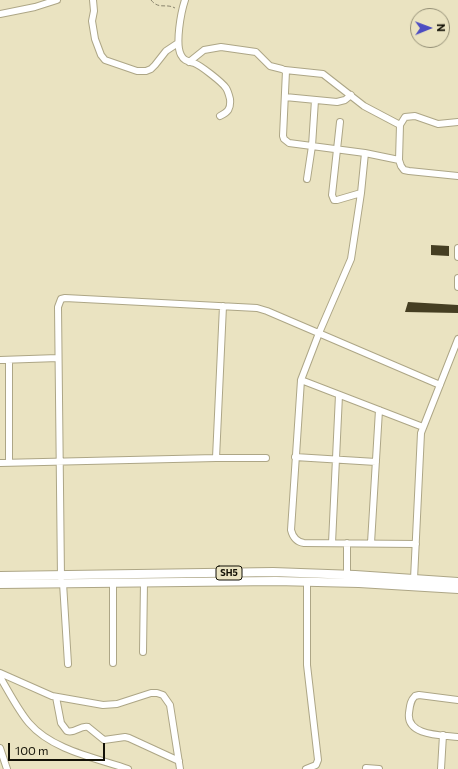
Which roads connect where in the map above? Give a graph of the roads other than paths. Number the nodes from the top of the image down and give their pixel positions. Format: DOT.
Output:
graph roads {
  1 [pos="57,0"];
  2 [pos="93,0"];
  3 [pos="185,0"];
  4 [pos="0,14"];
  5 [pos="178,43"];
  6 [pos="189,62"];
  7 [pos="285,70"];
  8 [pos="351,95"];
  9 [pos="285,97"];
  10 [pos="315,100"];
  11 [pos="220,116"];
  12 [pos="340,122"];
  13 [pos="458,122"];
  14 [pos="400,125"];
  15 [pos="312,146"];
  16 [pos="337,149"];
  17 [pos="365,153"];
  18 [pos="399,160"];
  19 [pos="458,176"];
  20 [pos="307,179"];
  21 [pos="361,193"];
  22 [pos="458,248"];
  23 [pos="458,257"];
  24 [pos="458,278"];
  25 [pos="458,287"];
  26 [pos="223,306"];
  27 [pos="319,333"];
  28 [pos="458,339"];
  29 [pos="58,358"];
  30 [pos="0,360"];
  31 [pos="9,360"];
  32 [pos="301,380"];
  33 [pos="440,385"];
  34 [pos="339,395"];
  35 [pos="379,410"];
  36 [pos="423,427"];
  37 [pos="296,457"];
  38 [pos="216,458"];
  39 [pos="266,458"];
  40 [pos="335,459"];
  41 [pos="59,461"];
  42 [pos="0,462"];
  43 [pos="9,462"];
  44 [pos="376,462"];
  45 [pos="332,543"];
  46 [pos="347,543"];
  47 [pos="371,543"];
  48 [pos="416,544"];
  49 [pos="347,574"];
  50 [pos="0,576"];
  51 [pos="414,579"];
  52 [pos="61,580"];
  53 [pos="113,582"];
  54 [pos="144,582"];
  55 [pos="307,582"];
  56 [pos="458,582"];
  57 [pos="0,584"];
  58 [pos="458,590"];
  59 [pos="143,652"];
  60 [pos="113,663"];
  61 [pos="68,664"];
  62 [pos="0,673"];
  63 [pos="0,677"];
  64 [pos="56,697"];
  65 [pos="458,700"];
  66 [pos="443,735"];
  67 [pos="458,738"];
  68 [pos="0,748"];
  69 [pos="179,761"];
  70 [pos="366,768"];
  71 [pos="7,769"];
  72 [pos="128,769"];
  73 [pos="180,769"];
  74 [pos="306,769"];
  75 [pos="379,769"];
  76 [pos="441,769"];
  1 -- 4 [label="street"];
  2 -- 5 [label="street"];
  3 -- 5 [label="street"];
  5 -- 6 [label="street"];
  6 -- 7 [label="street"];
  6 -- 11 [label="street"];
  7 -- 8 [label="street"];
  7 -- 9 [label="street"];
  8 -- 10 [label="street"];
  8 -- 14 [label="street"];
  9 -- 10 [label="street"];
  9 -- 15 [label="street"];
  10 -- 15 [label="street"];
  12 -- 16 [label="street"];
  13 -- 14 [label="street"];
  14 -- 18 [label="street"];
  15 -- 16 [label="street"];
  15 -- 20 [label="street"];
  16 -- 17 [label="street"];
  16 -- 21 [label="street"];
  17 -- 18 [label="street"];
  17 -- 21 [label="street"];
  18 -- 19 [label="street"];
  21 -- 27 [label="street"];
  22 -- 23 [label="street"];
  24 -- 25 [label="street"];
  26 -- 27 [label="street"];
  26 -- 29 [label="street"];
  26 -- 38 [label="street"];
  27 -- 32 [label="street"];
  27 -- 33 [label="street"];
  28 -- 33 [label="street"];
  29 -- 31 [label="street"];
  29 -- 41 [label="street"];
  30 -- 31 [label="street"];
  31 -- 43 [label="street"];
  32 -- 34 [label="street"];
  32 -- 37 [label="street"];
  33 -- 36 [label="street"];
  34 -- 35 [label="street"];
  34 -- 40 [label="street"];
  35 -- 36 [label="street"];
  35 -- 44 [label="street"];
  36 -- 48 [label="street"];
  37 -- 40 [label="street"];
  37 -- 45 [label="street"];
  38 -- 39 [label="street"];
  38 -- 41 [label="street"];
  40 -- 44 [label="street"];
  40 -- 45 [label="street"];
  41 -- 43 [label="street"];
  41 -- 52 [label="street"];
  42 -- 43 [label="street"];
  44 -- 47 [label="street"];
  45 -- 46 [label="street"];
  46 -- 47 [label="street"];
  46 -- 49 [label="street"];
  47 -- 48 [label="street"];
  48 -- 51 [label="street"];
  49 -- 51 [label="main road, SH5"];
  49 -- 52 [label="main road, SH5"];
  50 -- 52 [label="main road, SH5"];
  51 -- 56 [label="main road, SH5"];
  52 -- 53 [label="main road, SH5"];
  52 -- 57 [label="main road, SH5"];
  52 -- 61 [label="street"];
  53 -- 54 [label="main road, SH5"];
  53 -- 60 [label="street"];
  54 -- 55 [label="main road, SH5"];
  54 -- 59 [label="street"];
  55 -- 58 [label="main road, SH5"];
  55 -- 74 [label="street"];
  62 -- 64 [label="street"];
  63 -- 72 [label="street"];
  64 -- 69 [label="street"];
  64 -- 69 [label="street"];
  65 -- 66 [label="street"];
  66 -- 67 [label="street"];
  66 -- 76 [label="street"];
  68 -- 71 [label="street"];
  69 -- 73 [label="street"];
  70 -- 75 [label="street"];
}
